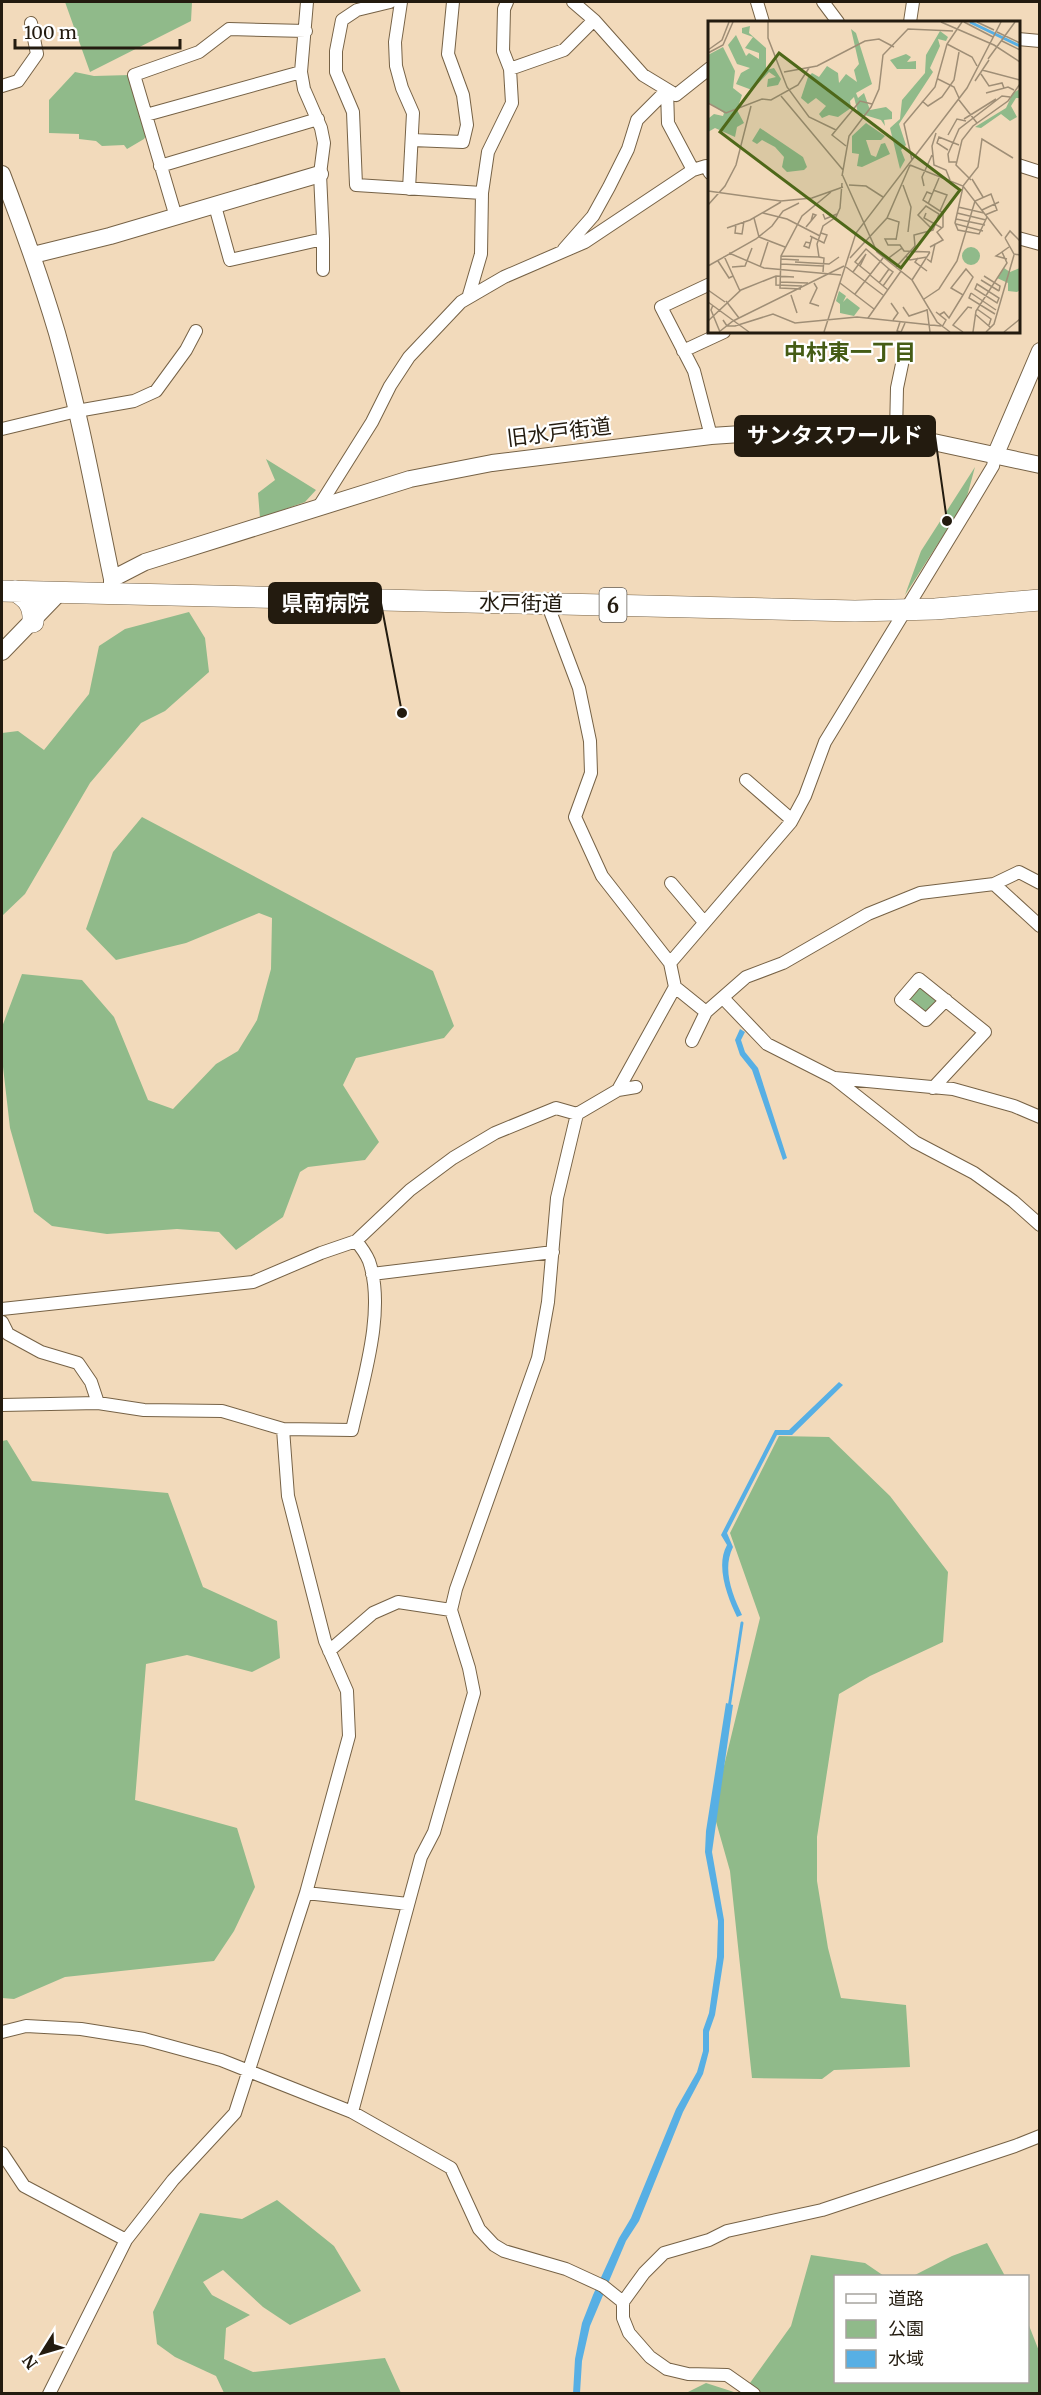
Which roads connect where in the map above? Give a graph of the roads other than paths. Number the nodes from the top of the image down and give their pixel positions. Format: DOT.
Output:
graph roads {
  1 [pos="307,2"];
  2 [pos="390,2"];
  3 [pos="400,2"];
  4 [pos="453,2"];
  5 [pos="507,2"];
  6 [pos="573,2"];
  7 [pos="757,2"];
  8 [pos="823,2"];
  9 [pos="912,2"];
  10 [pos="594,20"];
  11 [pos="763,21"];
  12 [pos="837,21"];
  13 [pos="910,21"];
  14 [pos="31,23"];
  15 [pos="306,31"];
  16 [pos="1020,39"];
  17 [pos="1040,41"];
  18 [pos="510,69"];
  19 [pos="708,70"];
  20 [pos="301,72"];
  21 [pos="2,86"];
  22 [pos="666,90"];
  23 [pos="146,115"];
  24 [pos="318,119"];
  25 [pos="412,140"];
  26 [pos="160,166"];
  27 [pos="1020,166"];
  28 [pos="708,170"];
  29 [pos="693,171"];
  30 [pos="1040,172"];
  31 [pos="2,174"];
  32 [pos="320,174"];
  33 [pos="410,189"];
  34 [pos="482,193"];
  35 [pos="215,206"];
  36 [pos="176,217"];
  37 [pos="323,239"];
  38 [pos="1020,239"];
  39 [pos="1040,244"];
  40 [pos="561,252"];
  41 [pos="33,255"];
  42 [pos="323,270"];
  43 [pos="708,285"];
  44 [pos="469,295"];
  45 [pos="196,331"];
  46 [pos="722,333"];
  47 [pos="905,350"];
  48 [pos="683,351"];
  49 [pos="1040,351"];
  50 [pos="77,411"];
  51 [pos="2,429"];
  52 [pos="896,434"];
  53 [pos="711,436"];
  54 [pos="995,456"];
  55 [pos="1040,465"];
  56 [pos="318,508"];
  57 [pos="112,586"];
  58 [pos="8,591"];
  59 [pos="60,592"];
  60 [pos="1040,600"];
  61 [pos="548,603"];
  62 [pos="904,610"];
  63 [pos="33,621"];
  64 [pos="2,652"];
  65 [pos="746,780"];
  66 [pos="792,820"];
  67 [pos="671,883"];
  68 [pos="1040,883"];
  69 [pos="994,885"];
  70 [pos="704,922"];
  71 [pos="1040,926"];
  72 [pos="670,963"];
  73 [pos="675,987"];
  74 [pos="723,998"];
  75 [pos="945,1000"];
  76 [pos="706,1012"];
  77 [pos="692,1041"];
  78 [pos="834,1078"];
  79 [pos="636,1087"];
  80 [pos="933,1088"];
  81 [pos="618,1090"];
  82 [pos="577,1114"];
  83 [pos="1040,1117"];
  84 [pos="1040,1225"];
  85 [pos="356,1241"];
  86 [pos="552,1252"];
  87 [pos="372,1274"];
  88 [pos="2,1309"];
  89 [pos="2,1322"];
  90 [pos="98,1403"];
  91 [pos="2,1405"];
  92 [pos="283,1429"];
  93 [pos="451,1610"];
  94 [pos="329,1651"];
  95 [pos="306,1893"];
  96 [pos="408,1904"];
  97 [pos="2,2032"];
  98 [pos="250,2071"];
  99 [pos="352,2112"];
  100 [pos="1040,2136"];
  101 [pos="2,2153"];
  102 [pos="126,2240"];
  103 [pos="623,2302"];
  104 [pos="49,2394"];
  105 [pos="754,2394"];
  1 -- 15 [label="street"];
  2 -- 33 [label="street"];
  3 -- 25 [label="street"];
  4 -- 25 [label="street"];
  5 -- 18 [label="street"];
  6 -- 10 [label="street"];
  7 -- 11 [label="street"];
  8 -- 12 [label="street"];
  9 -- 13 [label="street"];
  10 -- 18 [label="street"];
  10 -- 22 [label="street"];
  14 -- 21 [label="street"];
  15 -- 20 [label="street"];
  15 -- 23 [label="street"];
  16 -- 17 [label="street"];
  18 -- 34 [label="street"];
  19 -- 22 [label="street"];
  20 -- 23 [label="street"];
  20 -- 24 [label="street"];
  22 -- 29 [label="street"];
  22 -- 40 [label="street"];
  23 -- 26 [label="street"];
  24 -- 26 [label="street"];
  24 -- 32 [label="street"];
  25 -- 33 [label="street"];
  26 -- 36 [label="street"];
  27 -- 30 [label="street"];
  28 -- 29 [label="street"];
  29 -- 40 [label="street"];
  31 -- 41 [label="street"];
  32 -- 35 [label="street"];
  32 -- 37 [label="street"];
  33 -- 34 [label="street"];
  34 -- 44 [label="street"];
  35 -- 36 [label="street"];
  35 -- 37 [label="street"];
  36 -- 41 [label="street"];
  37 -- 42 [label="street"];
  38 -- 39 [label="street"];
  40 -- 44 [label="street"];
  41 -- 50 [label="street"];
  43 -- 48 [label="street"];
  44 -- 56 [label="street"];
  45 -- 50 [label="street"];
  46 -- 48 [label="street"];
  47 -- 52 [label="street"];
  48 -- 53 [label="street"];
  49 -- 54 [label="street"];
  50 -- 51 [label="street"];
  50 -- 57 [label="street"];
  52 -- 53 [label="street, 旧水戸街道"];
  52 -- 54 [label="street, 旧水戸街道"];
  53 -- 56 [label="street, 旧水戸街道"];
  54 -- 55 [label="street, 旧水戸街道"];
  54 -- 62 [label="street"];
  56 -- 57 [label="street, 旧水戸街道"];
  57 -- 59 [label="highway, 水戸街道 / 6"];
  57 -- 61 [label="highway, 水戸街道 / 6"];
  58 -- 59 [label="highway, 水戸街道 / 6"];
  58 -- 63 [label="highway"];
  59 -- 63 [label="street"];
  60 -- 62 [label="highway, 水戸街道 / 6"];
  61 -- 62 [label="highway, 水戸街道 / 6"];
  61 -- 72 [label="street"];
  62 -- 66 [label="street"];
  63 -- 64 [label="street"];
  65 -- 66 [label="street"];
  66 -- 70 [label="street"];
  67 -- 70 [label="street"];
  68 -- 69 [label="street"];
  69 -- 71 [label="street"];
  69 -- 74 [label="street"];
  70 -- 72 [label="street"];
  72 -- 73 [label="street"];
  73 -- 76 [label="street"];
  73 -- 81 [label="street"];
  74 -- 76 [label="street"];
  74 -- 78 [label="street"];
  75 -- 80 [label="street"];
  76 -- 77 [label="street"];
  78 -- 80 [label="street"];
  78 -- 84 [label="street"];
  79 -- 81 [label="street"];
  80 -- 83 [label="street"];
  81 -- 82 [label="street"];
  82 -- 85 [label="street"];
  82 -- 86 [label="street"];
  85 -- 87 [label="street"];
  85 -- 88 [label="street"];
  86 -- 87 [label="street"];
  86 -- 93 [label="street"];
  87 -- 92 [label="street"];
  89 -- 90 [label="street"];
  90 -- 91 [label="street"];
  90 -- 92 [label="street"];
  92 -- 94 [label="street"];
  93 -- 94 [label="street"];
  93 -- 96 [label="street"];
  94 -- 95 [label="street"];
  95 -- 96 [label="street"];
  95 -- 98 [label="street"];
  96 -- 99 [label="street"];
  97 -- 98 [label="street"];
  98 -- 99 [label="street"];
  98 -- 102 [label="street"];
  99 -- 103 [label="street"];
  100 -- 103 [label="street"];
  101 -- 102 [label="street"];
  102 -- 104 [label="street"];
  103 -- 105 [label="street"];
}
